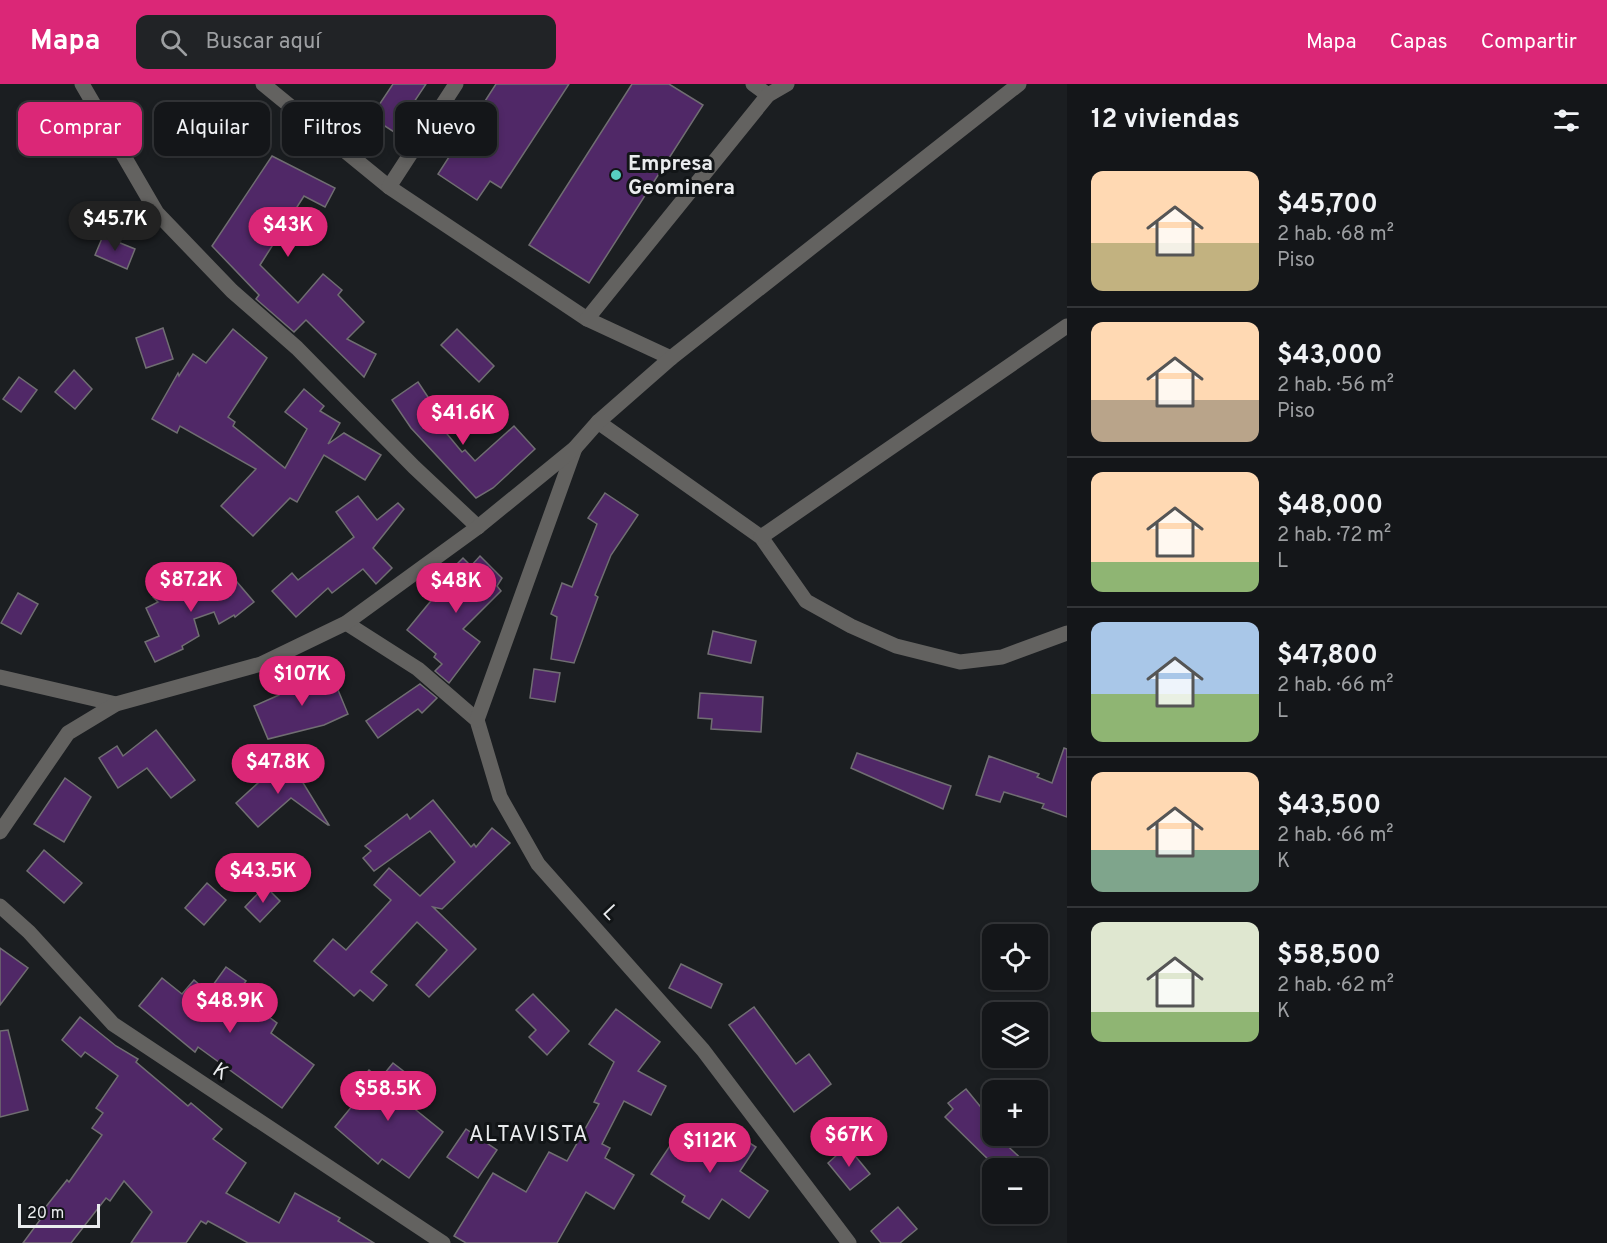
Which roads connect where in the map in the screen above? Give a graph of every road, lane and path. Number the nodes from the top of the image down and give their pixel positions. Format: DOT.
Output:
graph roads {
  1 [pos="82,84"];
  2 [pos="263,84"];
  3 [pos="456,84"];
  4 [pos="753,84"];
  5 [pos="787,84"];
  6 [pos="1019,84"];
  7 [pos="768,95"];
  8 [pos="389,187"];
  9 [pos="587,320"];
  10 [pos="1067,327"];
  11 [pos="671,358"];
  12 [pos="598,422"];
  13 [pos="574,448"];
  14 [pos="478,527"];
  15 [pos="761,537"];
  16 [pos="346,623"];
  17 [pos="1067,633"];
  18 [pos="0,677"];
  19 [pos="116,704"];
  20 [pos="477,720"];
  21 [pos="0,832"];
  22 [pos="0,906"];
  23 [pos="442,1243"];
  24 [pos="849,1243"];
  1 -- 14 [label="street"];
  2 -- 8 [label="street"];
  3 -- 8 [label="street"];
  4 -- 7 [label="street"];
  5 -- 7 [label="street"];
  6 -- 11 [label="street"];
  7 -- 9 [label="street"];
  8 -- 9 [label="street"];
  9 -- 11 [label="street"];
  10 -- 15 [label="street"];
  11 -- 12 [label="street"];
  12 -- 13 [label="street"];
  12 -- 15 [label="street"];
  13 -- 14 [label="street"];
  13 -- 20 [label="street"];
  14 -- 16 [label="street"];
  15 -- 17 [label="street"];
  16 -- 19 [label="street"];
  16 -- 20 [label="street"];
  18 -- 19 [label="street"];
  19 -- 21 [label="street"];
  20 -- 24 [label="street, L"];
  22 -- 23 [label="street, K"];
}
